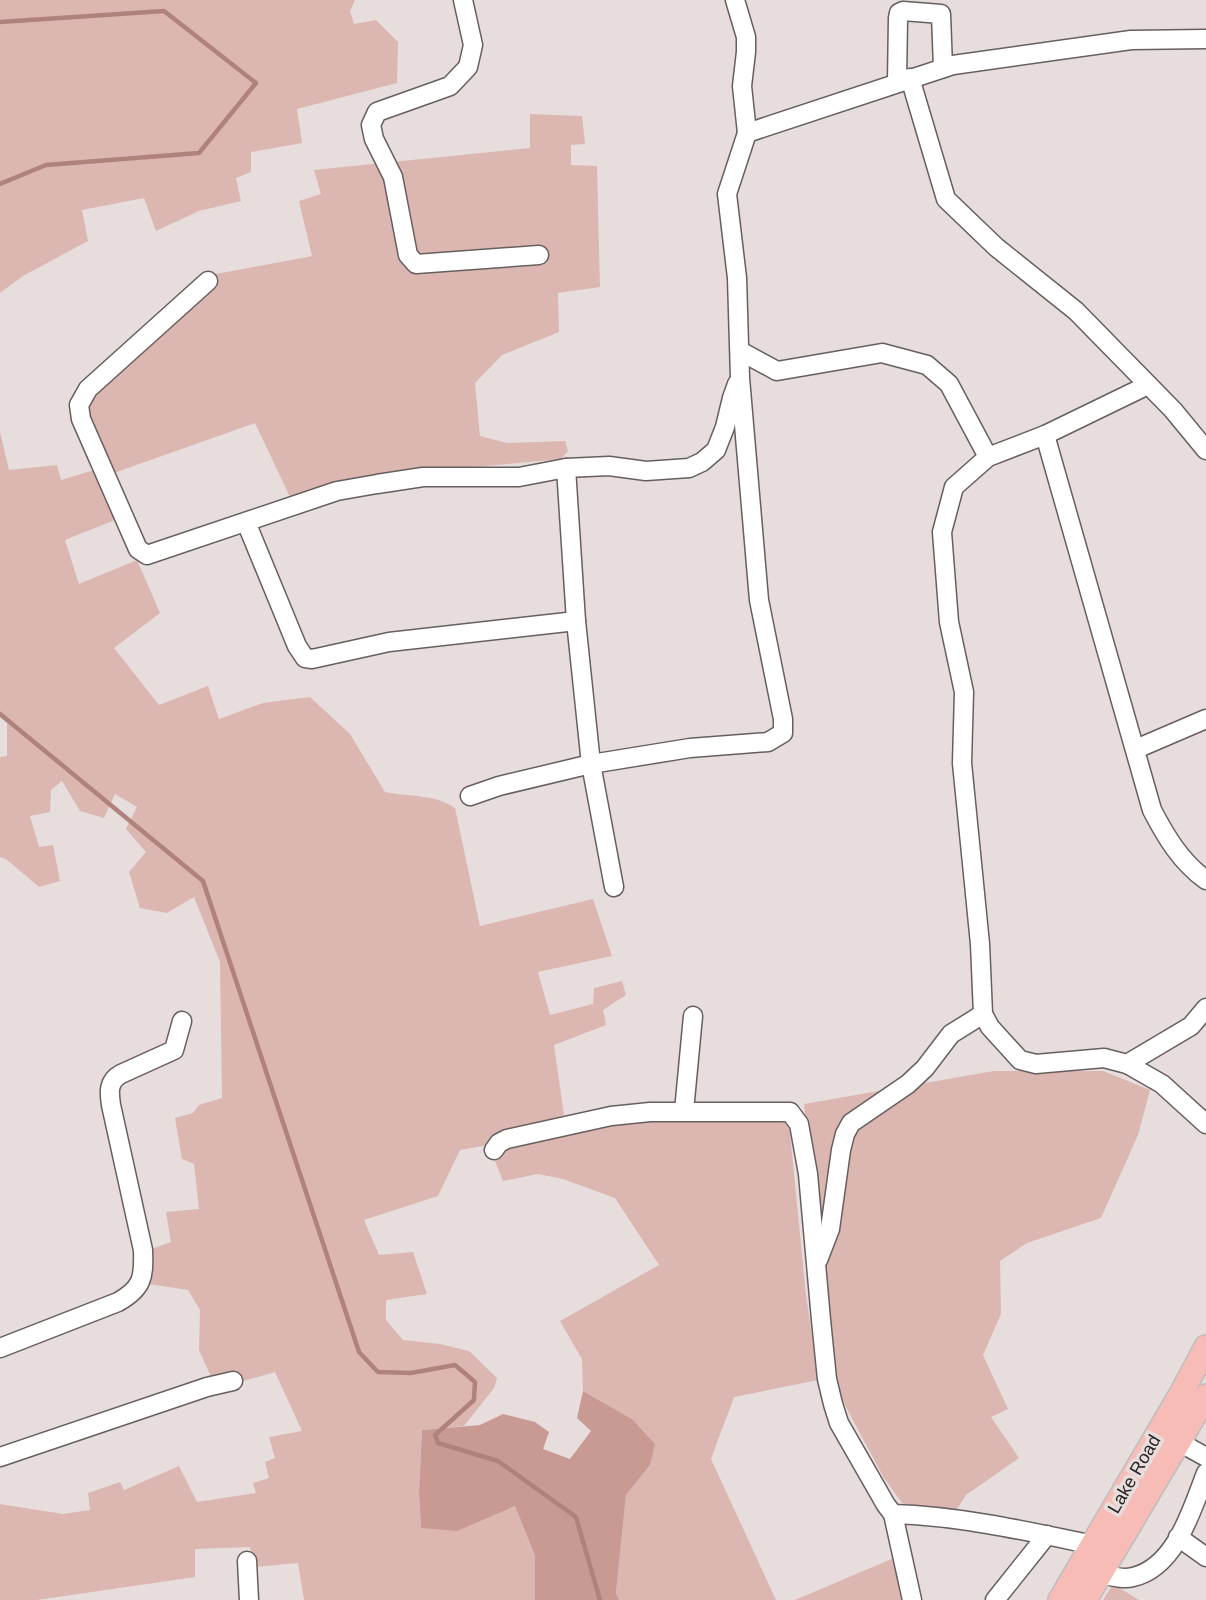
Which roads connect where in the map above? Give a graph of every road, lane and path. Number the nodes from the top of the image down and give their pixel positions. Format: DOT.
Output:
graph roads {
  1 [pos="463,0"];
  2 [pos="735,0"];
  3 [pos="1206,39"];
  4 [pos="943,68"];
  5 [pos="904,80"];
  6 [pos="747,133"];
  7 [pos="539,256"];
  8 [pos="208,281"];
  9 [pos="740,351"];
  10 [pos="740,378"];
  11 [pos="1148,385"];
  12 [pos="1045,435"];
  13 [pos="1206,450"];
  14 [pos="988,457"];
  15 [pos="566,468"];
  16 [pos="247,522"];
  17 [pos="576,621"];
  18 [pos="1206,719"];
  19 [pos="1136,749"];
  20 [pos="591,764"];
  21 [pos="470,796"];
  22 [pos="1206,880"];
  23 [pos="614,887"];
  24 [pos="1206,1008"];
  25 [pos="983,1014"];
  26 [pos="693,1016"];
  27 [pos="182,1021"];
  28 [pos="1127,1064"];
  29 [pos="684,1111"];
  30 [pos="1206,1124"];
  31 [pos="494,1150"];
  32 [pos="816,1264"];
  33 [pos="1206,1347"];
  34 [pos="0,1348"];
  35 [pos="233,1381"];
  36 [pos="1202,1409"];
  37 [pos="1179,1442"];
  38 [pos="0,1457"];
  39 [pos="1206,1457"];
  40 [pos="1206,1473"];
  41 [pos="893,1514"];
  42 [pos="1047,1535"];
  43 [pos="1178,1537"];
  44 [pos="1093,1545"];
  45 [pos="1206,1557"];
  46 [pos="247,1561"];
  47 [pos="1101,1574"];
  48 [pos="249,1600"];
  49 [pos="912,1600"];
  50 [pos="995,1600"];
  51 [pos="1060,1600"];
  52 [pos="1085,1600"];
  1 -- 7 [label="street"];
  2 -- 6 [label="street"];
  3 -- 4 [label="street"];
  4 -- 5 [label="street"];
  4 -- 5 [label="street"];
  5 -- 6 [label="street"];
  5 -- 11 [label="street"];
  6 -- 9 [label="street"];
  8 -- 16 [label="street"];
  9 -- 10 [label="street"];
  9 -- 14 [label="street"];
  10 -- 15 [label="street"];
  10 -- 20 [label="street"];
  11 -- 12 [label="street"];
  11 -- 13 [label="street"];
  12 -- 14 [label="street"];
  12 -- 19 [label="street"];
  14 -- 25 [label="street"];
  15 -- 16 [label="street"];
  15 -- 17 [label="street"];
  16 -- 17 [label="street"];
  17 -- 20 [label="street"];
  18 -- 19 [label="street"];
  19 -- 22 [label="street"];
  20 -- 21 [label="street"];
  20 -- 23 [label="street"];
  24 -- 28 [label="street"];
  25 -- 28 [label="street"];
  25 -- 32 [label="street"];
  26 -- 29 [label="street"];
  27 -- 34 [label="street"];
  28 -- 30 [label="street"];
  29 -- 31 [label="street"];
  29 -- 32 [label="street"];
  32 -- 41 [label="street"];
  33 -- 44 [label="main road, Lake Road"];
  35 -- 38 [label="street"];
  36 -- 37 [label="main road, Lake Road"];
  37 -- 39 [label="street"];
  37 -- 47 [label="main road, Lake Road"];
  40 -- 43 [label="street"];
  41 -- 42 [label="street"];
  41 -- 49 [label="street"];
  42 -- 44 [label="street"];
  42 -- 50 [label="street"];
  43 -- 45 [label="street"];
  43 -- 47 [label="street"];
  44 -- 51 [label="main road, Lake Road"];
  46 -- 48 [label="street"];
  47 -- 52 [label="main road, Lake Road"];
}
